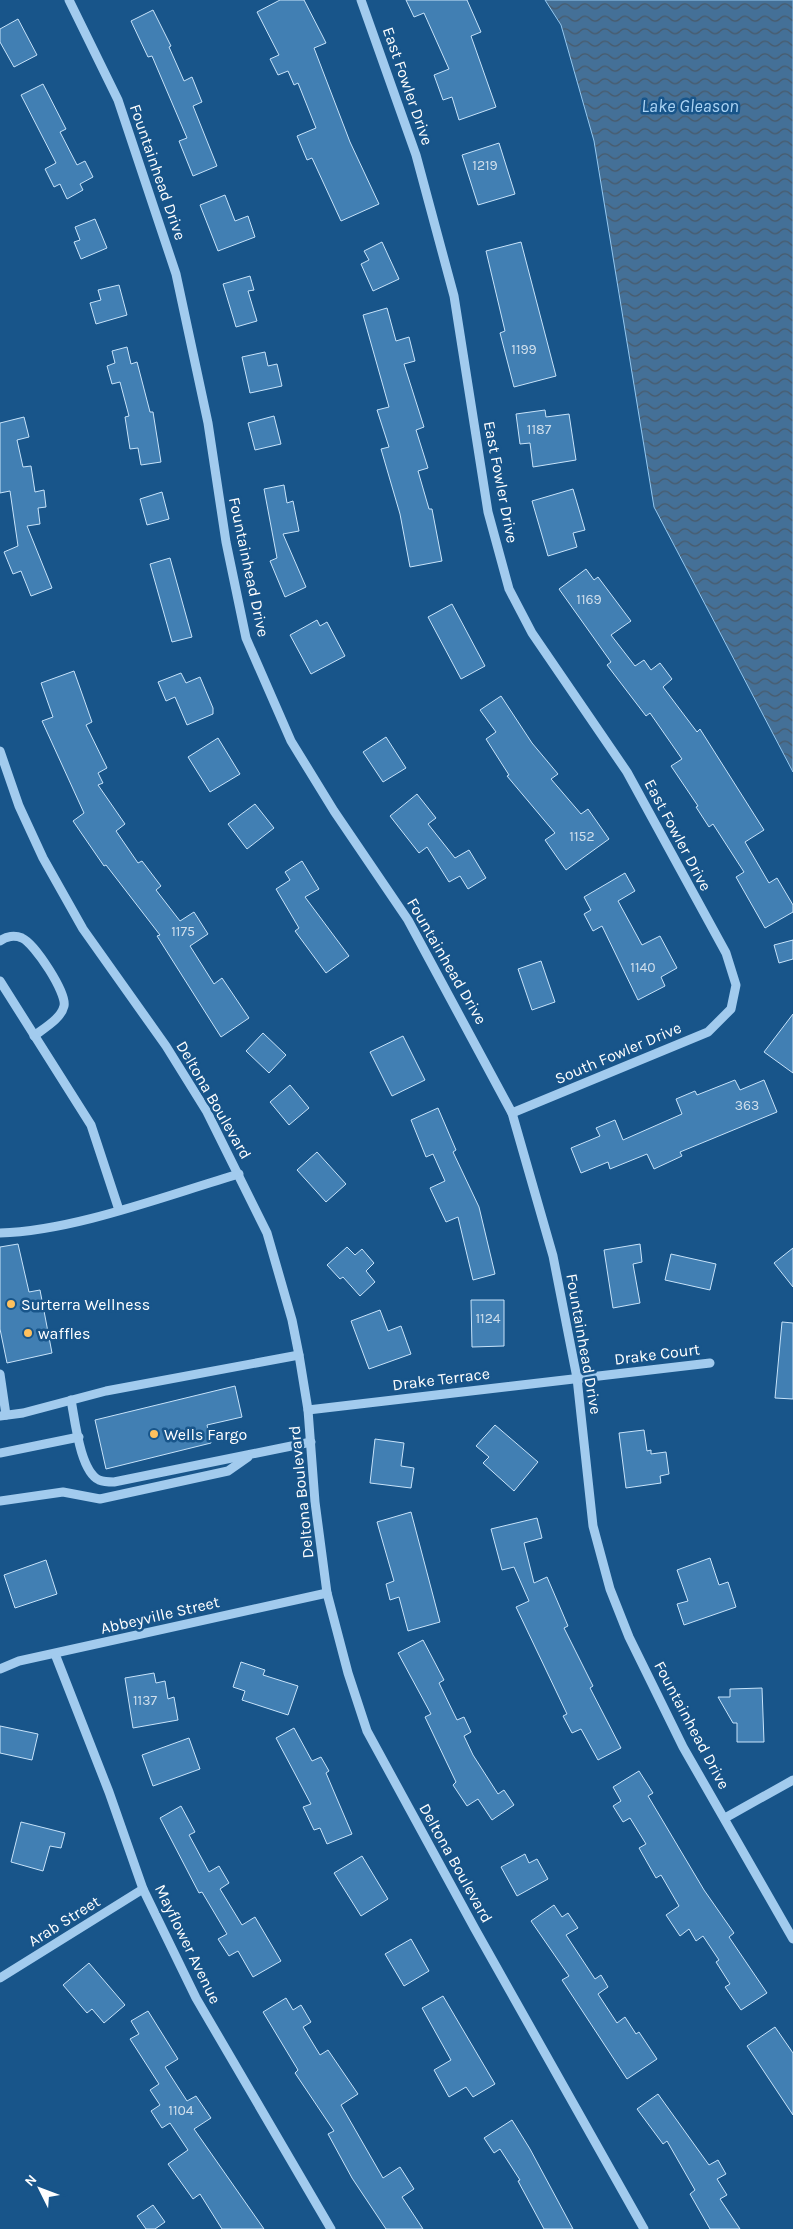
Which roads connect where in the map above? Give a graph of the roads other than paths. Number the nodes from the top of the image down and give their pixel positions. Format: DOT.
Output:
graph roads {
  1 [pos="69,0"];
  2 [pos="361,0"];
  3 [pos="0,751"];
  4 [pos="0,941"];
  5 [pos="0,981"];
  6 [pos="729,1011"];
  7 [pos="34,1036"];
  8 [pos="512,1113"];
  9 [pos="239,1174"];
  10 [pos="119,1210"];
  11 [pos="0,1233"];
  12 [pos="299,1355"];
  13 [pos="710,1363"];
  14 [pos="0,1374"];
  15 [pos="577,1378"];
  16 [pos="71,1400"];
  17 [pos="308,1410"];
  18 [pos="3,1415"];
  19 [pos="79,1437"];
  20 [pos="311,1442"];
  21 [pos="0,1454"];
  22 [pos="252,1454"];
  23 [pos="0,1501"];
  24 [pos="327,1593"];
  25 [pos="55,1654"];
  26 [pos="0,1669"];
  27 [pos="793,1780"];
  28 [pos="725,1818"];
  29 [pos="143,1889"];
  30 [pos="793,1939"];
  31 [pos="0,1978"];
  32 [pos="331,2229"];
  33 [pos="644,2229"];
  1 -- 8 [label="street, Fountainhead Drive"];
  2 -- 6 [label="street, East Fowler Drive"];
  3 -- 9 [label="street, Deltona Boulevard"];
  4 -- 7 [label="street"];
  5 -- 7 [label="street"];
  6 -- 8 [label="street, South Fowler Drive"];
  7 -- 10 [label="street"];
  8 -- 15 [label="street, Fountainhead Drive"];
  9 -- 10 [label="street"];
  9 -- 12 [label="street, Deltona Boulevard"];
  10 -- 11 [label="street"];
  12 -- 16 [label="street"];
  12 -- 17 [label="street, Deltona Boulevard"];
  13 -- 15 [label="street, Drake Court"];
  14 -- 18 [label="street"];
  15 -- 17 [label="street, Drake Terrace"];
  15 -- 28 [label="street, Fountainhead Drive"];
  16 -- 18 [label="street"];
  16 -- 19 [label="street"];
  17 -- 20 [label="street, Deltona Boulevard"];
  19 -- 21 [label="street"];
  19 -- 22 [label="street"];
  20 -- 22 [label="street"];
  20 -- 24 [label="street, Deltona Boulevard"];
  22 -- 23 [label="street"];
  24 -- 25 [label="street, Abbeyville Street"];
  24 -- 33 [label="street, Deltona Boulevard"];
  25 -- 26 [label="street, Abbeyville Street"];
  25 -- 29 [label="street, Mayflower Avenue"];
  27 -- 28 [label="street"];
  28 -- 30 [label="street, Fountainhead Drive"];
  29 -- 31 [label="street, Arab Street"];
  29 -- 32 [label="street, Mayflower Avenue"];
}
